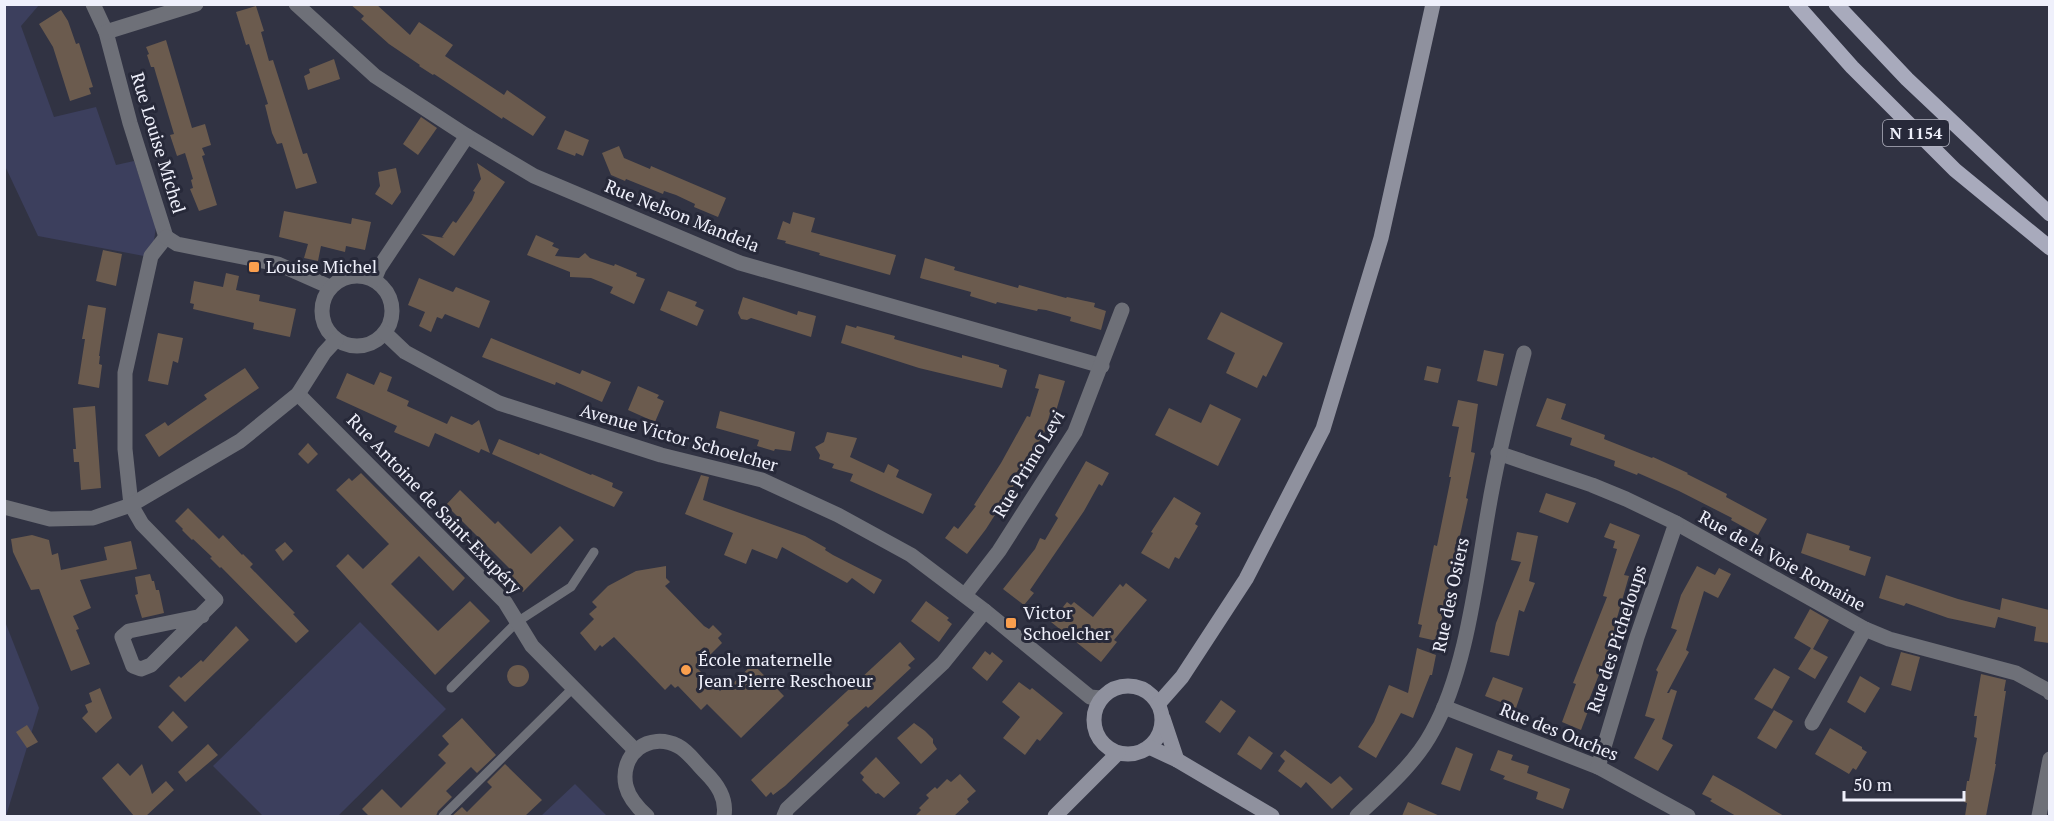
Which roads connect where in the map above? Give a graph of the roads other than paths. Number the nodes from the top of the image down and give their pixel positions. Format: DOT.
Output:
graph roads {
  1 [pos="93,4"];
  2 [pos="196,4"];
  3 [pos="296,4"];
  4 [pos="1433,4"];
  5 [pos="1796,4"];
  6 [pos="1836,4"];
  7 [pos="106,32"];
  8 [pos="467,136"];
  9 [pos="2049,214"];
  10 [pos="166,237"];
  11 [pos="2049,249"];
  12 [pos="374,280"];
  13 [pos="330,287"];
  14 [pos="1122,310"];
  15 [pos="385,333"];
  16 [pos="336,340"];
  17 [pos="1524,353"];
  18 [pos="1102,366"];
  19 [pos="298,394"];
  20 [pos="1498,453"];
  21 [pos="131,505"];
  22 [pos="4,507"];
  23 [pos="1676,523"];
  24 [pos="594,552"];
  25 [pos="964,596"];
  26 [pos="985,611"];
  27 [pos="202,616"];
  28 [pos="517,622"];
  29 [pos="1865,629"];
  30 [pos="451,688"];
  31 [pos="573,688"];
  32 [pos="2049,693"];
  33 [pos="1101,698"];
  34 [pos="1444,707"];
  35 [pos="1161,711"];
  36 [pos="1812,723"];
  37 [pos="1149,747"];
  38 [pos="635,750"];
  39 [pos="1118,753"];
  40 [pos="2049,759"];
  41 [pos="1178,760"];
  42 [pos="1598,767"];
  43 [pos="640,814"];
  44 [pos="442,816"];
  45 [pos="724,816"];
  46 [pos="784,816"];
  47 [pos="1055,816"];
  48 [pos="1272,816"];
  49 [pos="1357,816"];
  50 [pos="1688,816"];
  51 [pos="2039,816"];
  1 -- 7 [label="street, Rue Louise Michel"];
  2 -- 7 [label="street"];
  3 -- 8 [label="street, Rue Nelson Mandela"];
  4 -- 35 [label="street"];
  5 -- 11 [label="main road, N 1154"];
  6 -- 9 [label="main road, N 1154"];
  7 -- 10 [label="street, Rue Louise Michel"];
  8 -- 12 [label="street"];
  8 -- 18 [label="street, Rue Nelson Mandela"];
  10 -- 13 [label="street"];
  10 -- 21 [label="street, Rue Louise Michel"];
  12 -- 13 [label="street"];
  12 -- 15 [label="street"];
  13 -- 16 [label="street"];
  14 -- 18 [label="street, Rue Primo Levi"];
  15 -- 16 [label="street"];
  15 -- 25 [label="street, Avenue Victor Schoelcher"];
  16 -- 19 [label="street"];
  17 -- 20 [label="street, Rue des Osiers"];
  18 -- 25 [label="street, Rue Primo Levi"];
  19 -- 21 [label="street"];
  19 -- 28 [label="street, Rue Antoine de Saint-Exupéry"];
  20 -- 23 [label="street, Rue de la Voie Romaine"];
  20 -- 34 [label="street, Rue des Osiers"];
  21 -- 22 [label="street"];
  21 -- 27 [label="street"];
  23 -- 29 [label="street, Rue de la Voie Romaine"];
  23 -- 42 [label="street, Rue des Picheloups"];
  24 -- 28 [label="lane"];
  25 -- 26 [label="street, Avenue Victor Schoelcher"];
  26 -- 33 [label="street, Avenue Victor Schoelcher"];
  26 -- 46 [label="street"];
  27 -- 27 [label="street"];
  28 -- 30 [label="lane"];
  28 -- 31 [label="street, Rue Antoine de Saint-Exupéry"];
  29 -- 32 [label="street, Rue de la Voie Romaine"];
  29 -- 36 [label="street"];
  31 -- 38 [label="street, Rue Antoine de Saint-Exupéry"];
  31 -- 44 [label="lane"];
  33 -- 35 [label="street"];
  33 -- 39 [label="street"];
  34 -- 42 [label="street, Rue des Ouches"];
  34 -- 49 [label="street, Rue des Osiers"];
  35 -- 37 [label="street"];
  35 -- 41 [label="street"];
  37 -- 39 [label="street"];
  37 -- 41 [label="street"];
  38 -- 43 [label="street"];
  38 -- 45 [label="street"];
  39 -- 47 [label="street"];
  40 -- 51 [label="street"];
  41 -- 48 [label="street"];
  42 -- 50 [label="street, Rue des Ouches"];
}
